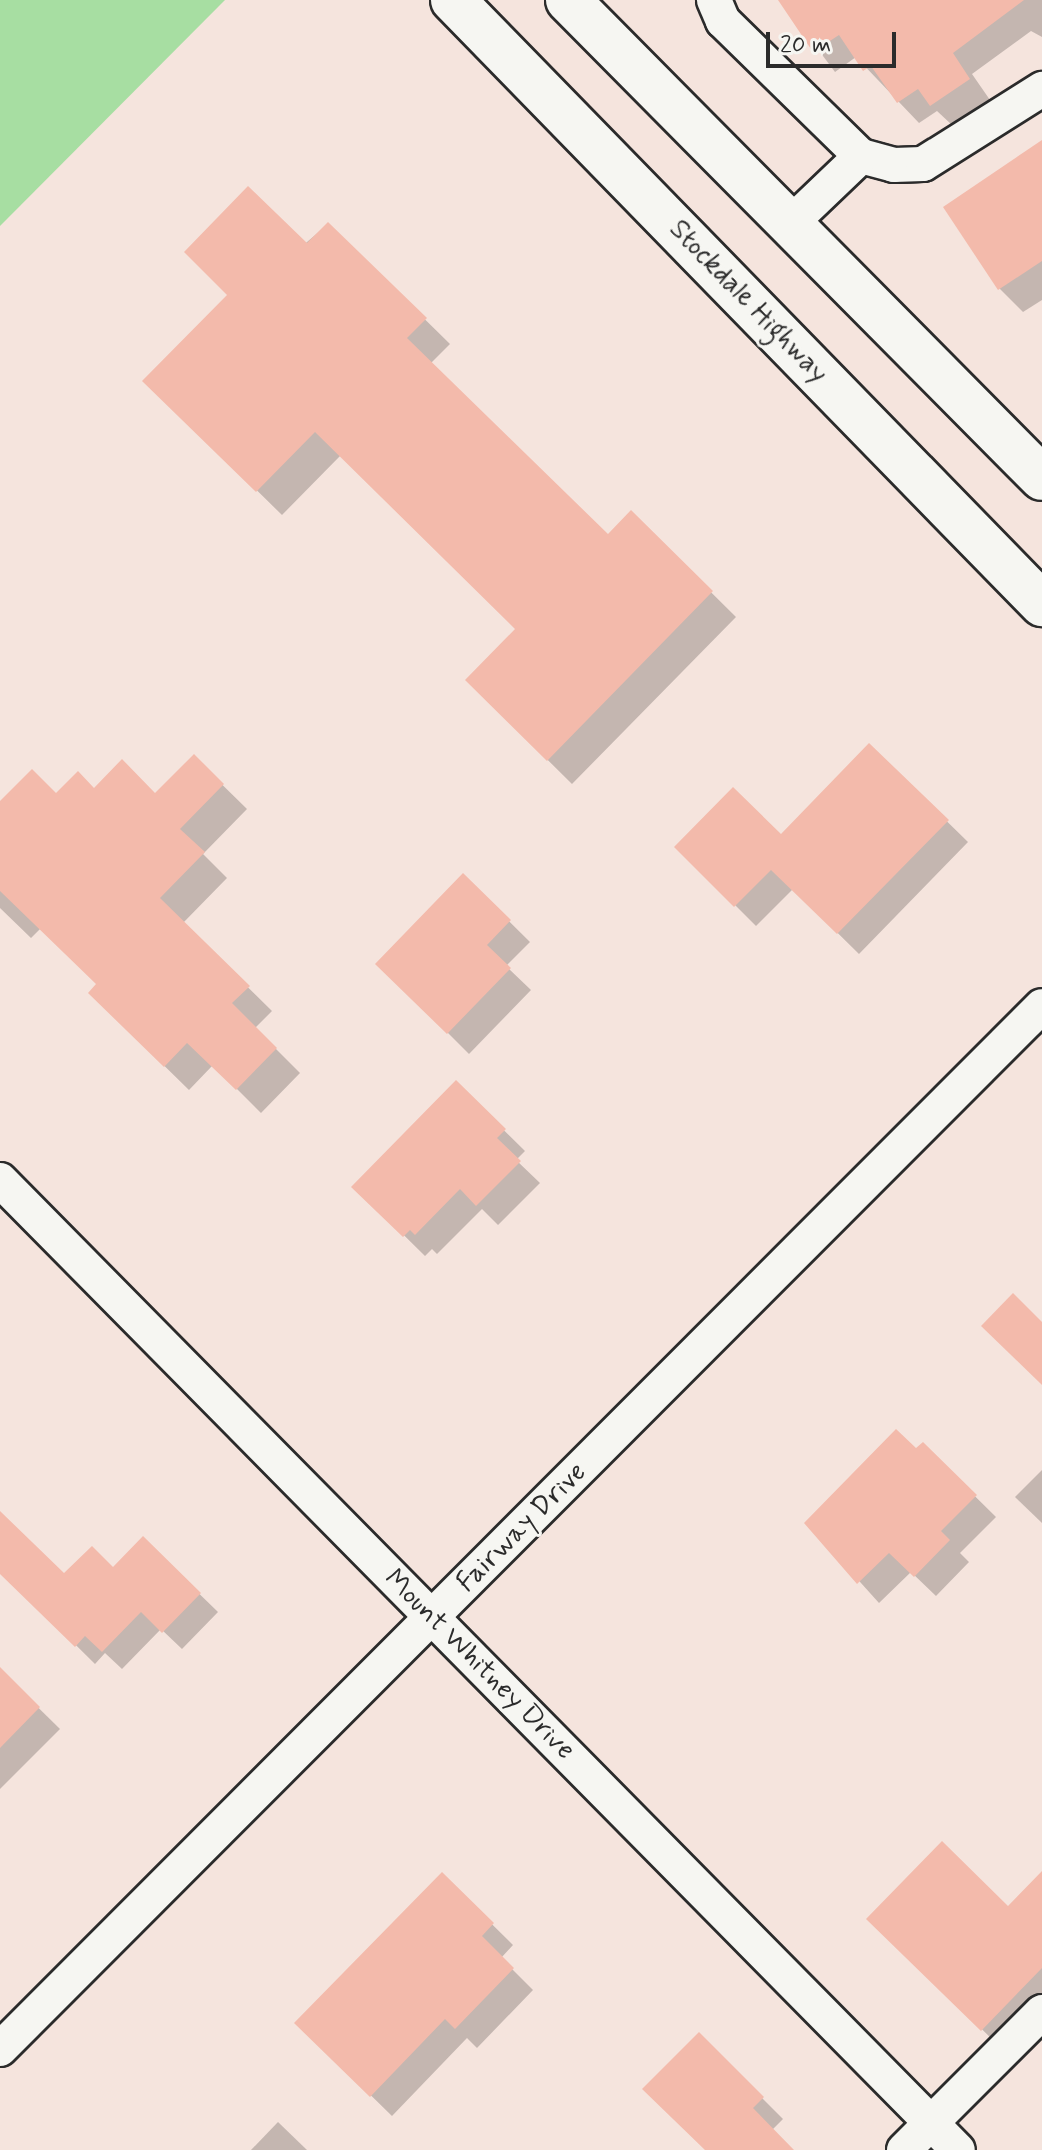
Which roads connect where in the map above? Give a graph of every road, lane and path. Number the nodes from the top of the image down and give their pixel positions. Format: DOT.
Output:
graph roads {
  1 [pos="453,0"];
  2 [pos="568,0"];
  3 [pos="714,0"];
  4 [pos="1042,89"];
  5 [pos="861,156"];
  6 [pos="791,223"];
  7 [pos="1042,478"];
  8 [pos="1042,604"];
  9 [pos="1042,1006"];
  10 [pos="0,1180"];
  11 [pos="433,1618"];
  12 [pos="1042,2012"];
  13 [pos="0,2049"];
  14 [pos="931,2123"];
  15 [pos="904,2150"];
  16 [pos="958,2150"];
  1 -- 8 [label="main road, Stockdale Highway"];
  2 -- 6 [label="main road"];
  3 -- 5 [label="street"];
  4 -- 5 [label="street"];
  5 -- 6 [label="street"];
  6 -- 7 [label="main road"];
  9 -- 11 [label="street, Fairway Drive"];
  10 -- 11 [label="street, Mount Whitney Drive"];
  11 -- 13 [label="street, Fairway Drive"];
  11 -- 14 [label="street, Mount Whitney Drive"];
  12 -- 14 [label="street"];
  14 -- 15 [label="street"];
  14 -- 16 [label="street, Mount Whitney Drive"];
}
